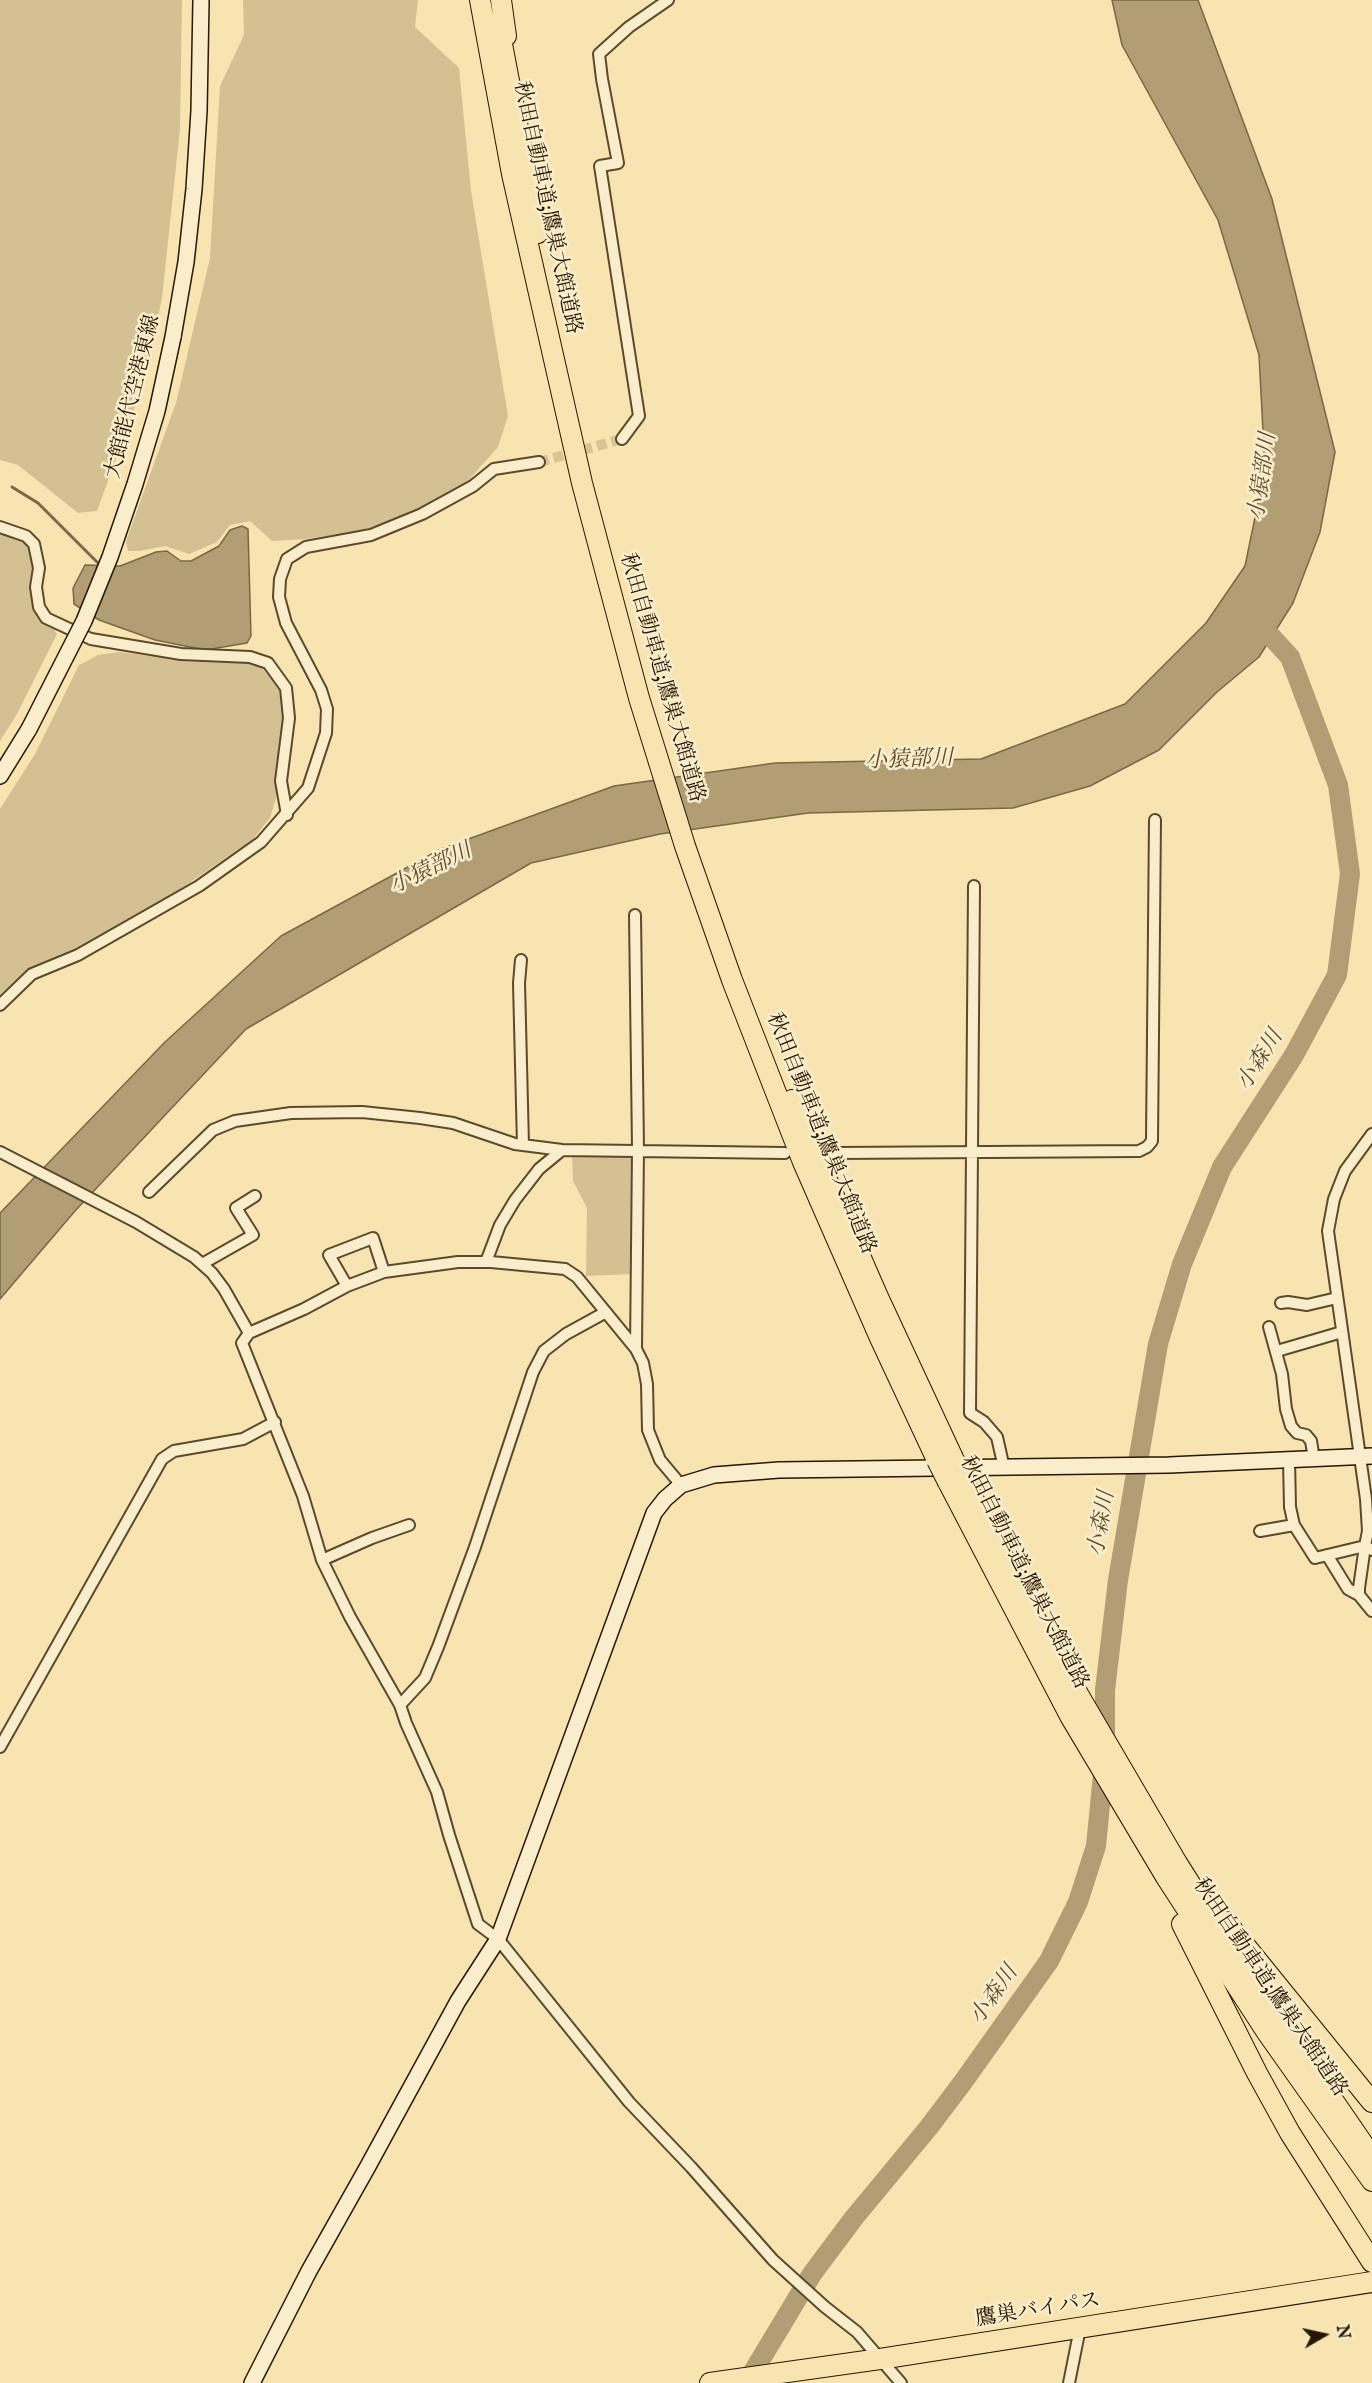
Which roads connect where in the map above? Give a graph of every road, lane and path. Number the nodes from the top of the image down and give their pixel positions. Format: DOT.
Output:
graph roads {
  1 [pos="201,0"];
  2 [pos="467,0"];
  3 [pos="480,0"];
  4 [pos="494,0"];
  5 [pos="501,0"];
  6 [pos="668,0"];
  7 [pos="512,174"];
  8 [pos="536,223"];
  9 [pos="622,439"];
  10 [pos="538,462"];
  11 [pos="0,527"];
  12 [pos="645,697"];
  13 [pos="0,776"];
  14 [pos="287,815"];
  15 [pos="1155,820"];
  16 [pos="974,886"];
  17 [pos="635,915"];
  18 [pos="521,960"];
  19 [pos="0,1005"];
  20 [pos="1372,1134"];
  21 [pos="523,1145"];
  22 [pos="638,1149"];
  23 [pos="562,1150"];
  24 [pos="0,1152"];
  25 [pos="973,1152"];
  26 [pos="785,1153"];
  27 [pos="836,1153"];
  28 [pos="150,1191"];
  29 [pos="255,1196"];
  30 [pos="486,1262"];
  31 [pos="202,1264"];
  32 [pos="384,1272"];
  33 [pos="347,1286"];
  34 [pos="1337,1298"];
  35 [pos="1281,1304"];
  36 [pos="606,1312"];
  37 [pos="1269,1328"];
  38 [pos="1342,1332"];
  39 [pos="249,1333"];
  40 [pos="636,1349"];
  41 [pos="1277,1351"];
  42 [pos="275,1422"];
  43 [pos="1366,1457"];
  44 [pos="1314,1459"];
  45 [pos="1289,1460"];
  46 [pos="1004,1468"];
  47 [pos="681,1485"];
  48 [pos="1294,1525"];
  49 [pos="409,1526"];
  50 [pos="1260,1531"];
  51 [pos="1369,1548"];
  52 [pos="1327,1555"];
  53 [pos="322,1560"];
  54 [pos="1359,1595"];
  55 [pos="1372,1611"];
  56 [pos="1042,1649"];
  57 [pos="400,1705"];
  58 [pos="0,1747"];
  59 [pos="1172,1872"];
  60 [pos="498,1939"];
  61 [pos="1372,2102"];
  62 [pos="1372,2157"];
  63 [pos="1372,2181"];
  64 [pos="1372,2262"];
  65 [pos="1372,2282"];
  66 [pos="1080,2328"];
  67 [pos="880,2359"];
  68 [pos="252,2383"];
  69 [pos="710,2383"];
  70 [pos="901,2383"];
  71 [pos="1069,2383"];
  1 -- 13 [label="street, 大館能代空港東線, bridge"];
  2 -- 7 [label="highway"];
  3 -- 7 [label="highway, 秋田自動車道;鷹巣大館道路"];
  4 -- 8 [label="highway, 秋田自動車道;鷹巣大館道路"];
  5 -- 8 [label="highway"];
  6 -- 9 [label="street"];
  7 -- 12 [label="highway, 秋田自動車道;鷹巣大館道路"];
  8 -- 12 [label="highway, 秋田自動車道;鷹巣大館道路"];
  10 -- 14 [label="street"];
  11 -- 14 [label="street"];
  12 -- 56 [label="highway, 秋田自動車道;鷹巣大館道路, bridge"];
  14 -- 19 [label="street"];
  15 -- 25 [label="street"];
  16 -- 25 [label="street"];
  17 -- 22 [label="street"];
  18 -- 21 [label="street"];
  20 -- 34 [label="street"];
  21 -- 23 [label="street"];
  21 -- 28 [label="street"];
  22 -- 23 [label="street"];
  22 -- 26 [label="street"];
  22 -- 40 [label="street"];
  23 -- 30 [label="street"];
  24 -- 31 [label="street"];
  25 -- 27 [label="street"];
  25 -- 46 [label="street"];
  29 -- 31 [label="street"];
  30 -- 32 [label="street"];
  30 -- 36 [label="street"];
  31 -- 39 [label="street"];
  32 -- 33 [label="street"];
  32 -- 33 [label="street"];
  33 -- 39 [label="street"];
  34 -- 35 [label="street"];
  34 -- 38 [label="street"];
  36 -- 40 [label="street"];
  36 -- 57 [label="street"];
  37 -- 41 [label="street"];
  38 -- 41 [label="street"];
  38 -- 43 [label="street"];
  39 -- 42 [label="street"];
  40 -- 47 [label="street"];
  41 -- 44 [label="street"];
  42 -- 53 [label="street"];
  42 -- 58 [label="street"];
  43 -- 44 [label="street"];
  43 -- 51 [label="street"];
  44 -- 45 [label="street"];
  45 -- 46 [label="street"];
  45 -- 48 [label="street"];
  46 -- 47 [label="street"];
  47 -- 60 [label="street"];
  48 -- 50 [label="street"];
  48 -- 52 [label="street"];
  49 -- 53 [label="street"];
  51 -- 52 [label="street"];
  51 -- 54 [label="street"];
  52 -- 54 [label="street"];
  53 -- 57 [label="street"];
  54 -- 55 [label="street"];
  56 -- 59 [label="highway, 秋田自動車道;鷹巣大館道路"];
  56 -- 59 [label="highway, 秋田自動車道;鷹巣大館道路"];
  57 -- 60 [label="street"];
  59 -- 61 [label="highway"];
  59 -- 62 [label="highway, 秋田自動車道;鷹巣大館道路"];
  59 -- 63 [label="highway, 秋田自動車道;鷹巣大館道路"];
  59 -- 64 [label="highway"];
  60 -- 67 [label="street"];
  60 -- 68 [label="street"];
  65 -- 66 [label="highway, 鷹巣バイパス"];
  66 -- 67 [label="highway, 鷹巣バイパス"];
  66 -- 71 [label="street"];
  67 -- 69 [label="highway, 鷹巣バイパス"];
  67 -- 70 [label="street"];
}
